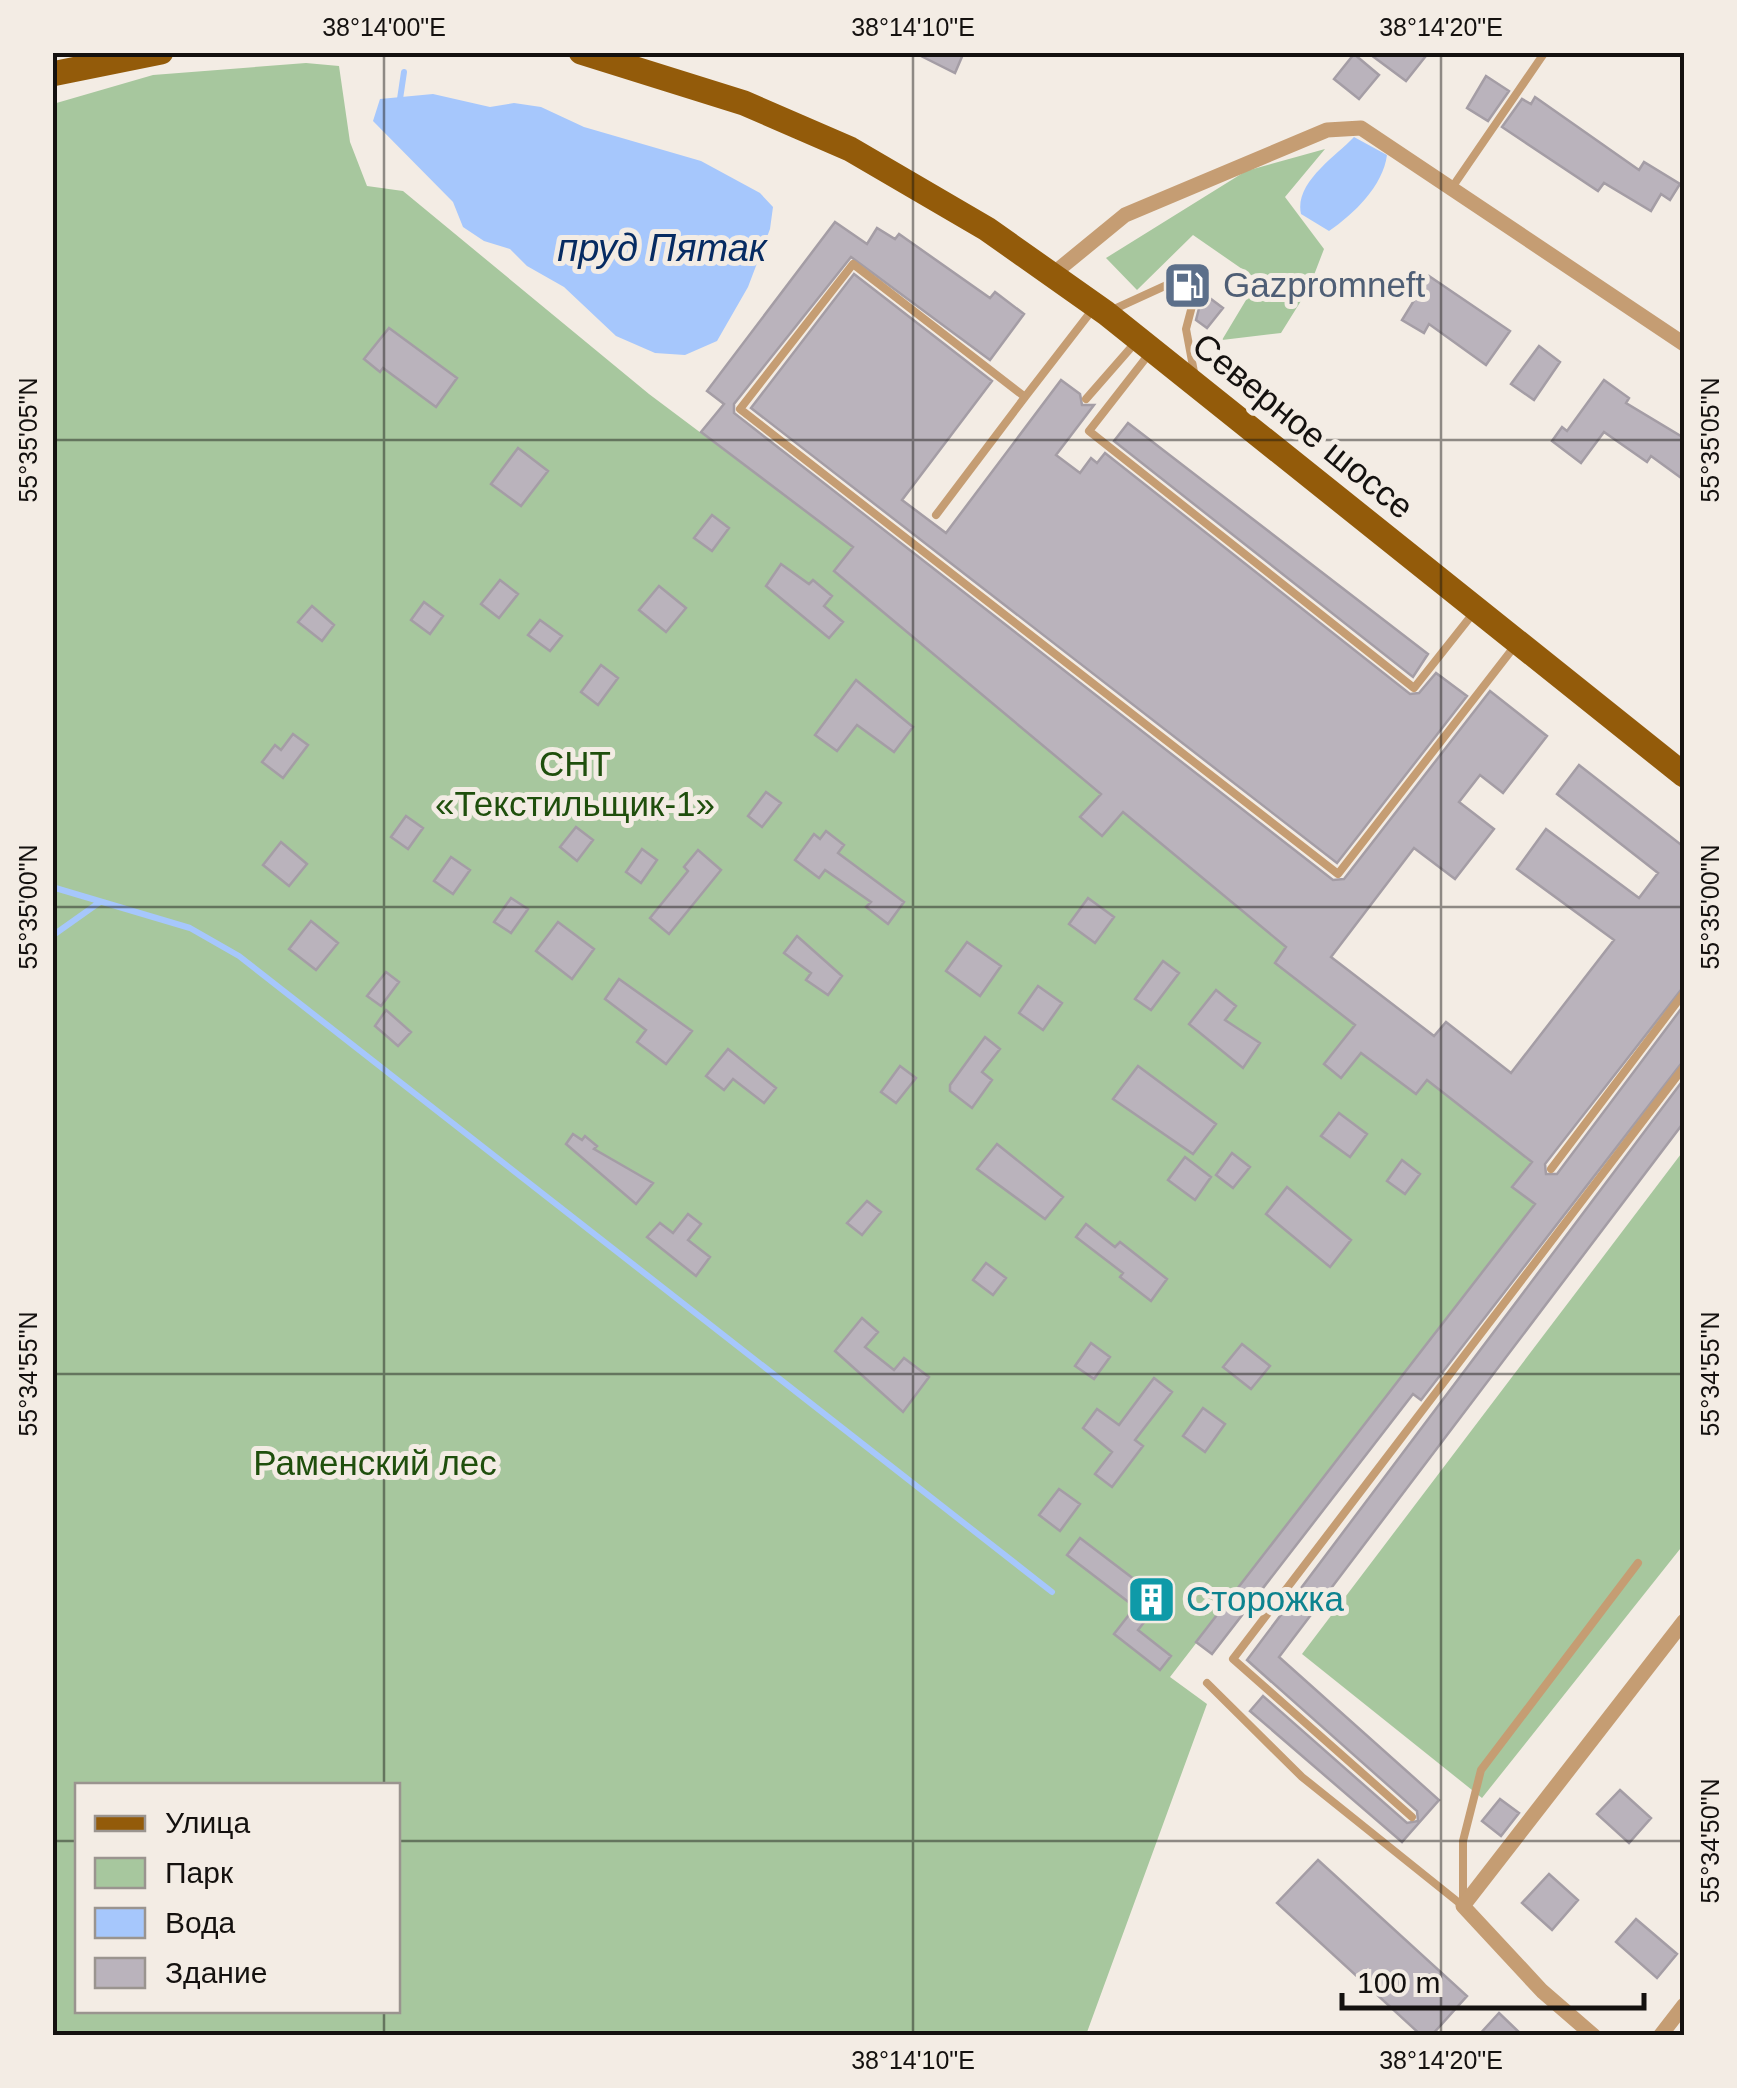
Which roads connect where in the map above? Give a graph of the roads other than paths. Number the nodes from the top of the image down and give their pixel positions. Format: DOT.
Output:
graph roads {
  1 [pos="161,52"];
  2 [pos="581,52"];
  3 [pos="1544,52"];
  4 [pos="52,74"];
  5 [pos="1450,191"];
  6 [pos="1053,274"];
  7 [pos="1101,309"];
  8 [pos="1684,344"];
  9 [pos="1145,345"];
  10 [pos="1196,386"];
  11 [pos="1025,397"];
  12 [pos="1086,399"];
  13 [pos="936,515"];
  14 [pos="1477,610"];
  15 [pos="1518,642"];
  16 [pos="1684,775"];
  17 [pos="1684,993"];
  18 [pos="1684,1068"];
  19 [pos="1551,1168"];
  20 [pos="1638,1562"];
  21 [pos="1684,1621"];
  22 [pos="1207,1682"];
  23 [pos="1412,1817"];
  24 [pos="1463,1906"];
  25 [pos="1684,2004"];
  26 [pos="1594,2036"];
  27 [pos="1660,2036"];
  1 -- 4 [label="main road"];
  2 -- 6 [label="main road, Северное шоссе"];
  3 -- 5 [label="lane"];
  5 -- 6 [label="street"];
  5 -- 8 [label="street"];
  6 -- 7 [label="main road, Северное шоссе"];
  7 -- 9 [label="main road, Северное шоссе"];
  7 -- 10 [label="lane"];
  7 -- 11 [label="lane"];
  9 -- 10 [label="main road, Северное шоссе"];
  9 -- 12 [label="lane"];
  9 -- 14 [label="lane"];
  10 -- 14 [label="main road, Северное шоссе"];
  11 -- 13 [label="lane"];
  11 -- 15 [label="lane"];
  14 -- 15 [label="main road, Северное шоссе"];
  15 -- 16 [label="main road, Северное шоссе"];
  17 -- 19 [label="lane"];
  18 -- 23 [label="lane"];
  20 -- 24 [label="lane"];
  21 -- 24 [label="street"];
  22 -- 24 [label="lane"];
  24 -- 26 [label="street"];
  25 -- 27 [label="street"];
}
